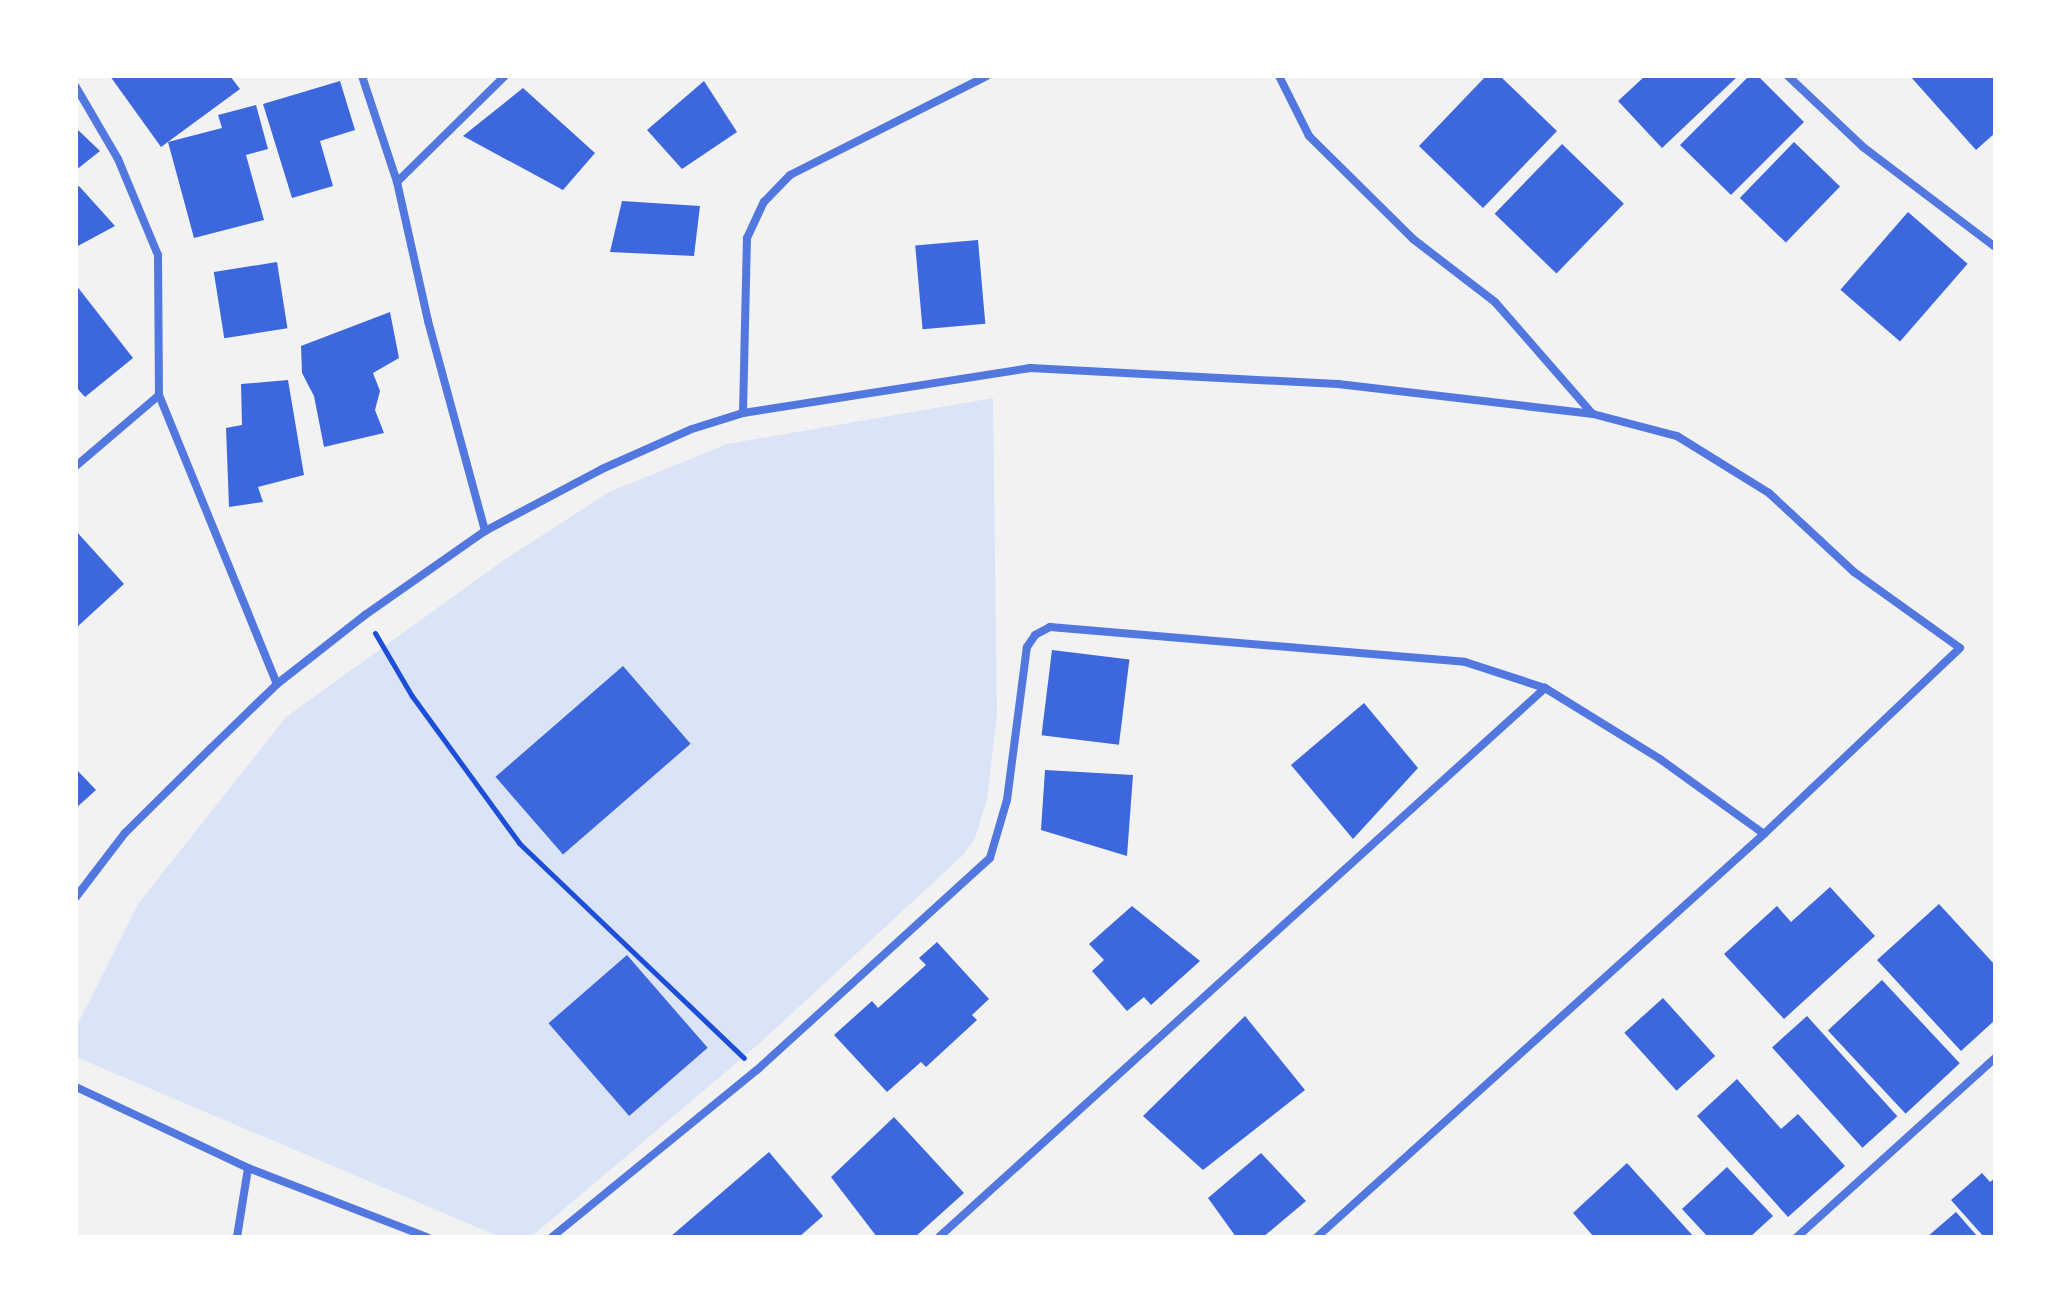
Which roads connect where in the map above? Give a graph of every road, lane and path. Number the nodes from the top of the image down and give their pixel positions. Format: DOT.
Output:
graph roads {
  1 [pos="362,76"];
  2 [pos="505,76"];
  3 [pos="987,76"];
  4 [pos="1279,76"];
  5 [pos="1788,76"];
  6 [pos="76,87"];
  7 [pos="397,182"];
  8 [pos="1995,247"];
  9 [pos="159,395"];
  10 [pos="743,413"];
  11 [pos="1593,414"];
  12 [pos="76,466"];
  13 [pos="485,531"];
  14 [pos="365,615"];
  15 [pos="277,684"];
  16 [pos="1545,688"];
  17 [pos="1764,834"];
  18 [pos="76,897"];
  19 [pos="1995,1058"];
  20 [pos="757,1070"];
  21 [pos="76,1087"];
  22 [pos="248,1168"];
  23 [pos="237,1237"];
  24 [pos="427,1237"];
  25 [pos="552,1237"];
  26 [pos="939,1237"];
  27 [pos="1317,1237"];
  28 [pos="1797,1237"];
  1 -- 7 [label="street"];
  2 -- 7 [label="street"];
  3 -- 10 [label="street"];
  4 -- 11 [label="street"];
  5 -- 8 [label="street"];
  6 -- 9 [label="street"];
  7 -- 13 [label="street"];
  9 -- 12 [label="street"];
  9 -- 15 [label="street"];
  10 -- 11 [label="street"];
  10 -- 13 [label="street"];
  11 -- 17 [label="street"];
  13 -- 14 [label="street"];
  14 -- 15 [label="street"];
  14 -- 20 [label="path"];
  15 -- 18 [label="street"];
  16 -- 17 [label="street"];
  16 -- 20 [label="street"];
  16 -- 26 [label="street"];
  17 -- 27 [label="street"];
  19 -- 28 [label="street"];
  20 -- 25 [label="street"];
  21 -- 22 [label="street"];
  22 -- 23 [label="street"];
  22 -- 24 [label="street"];
}
